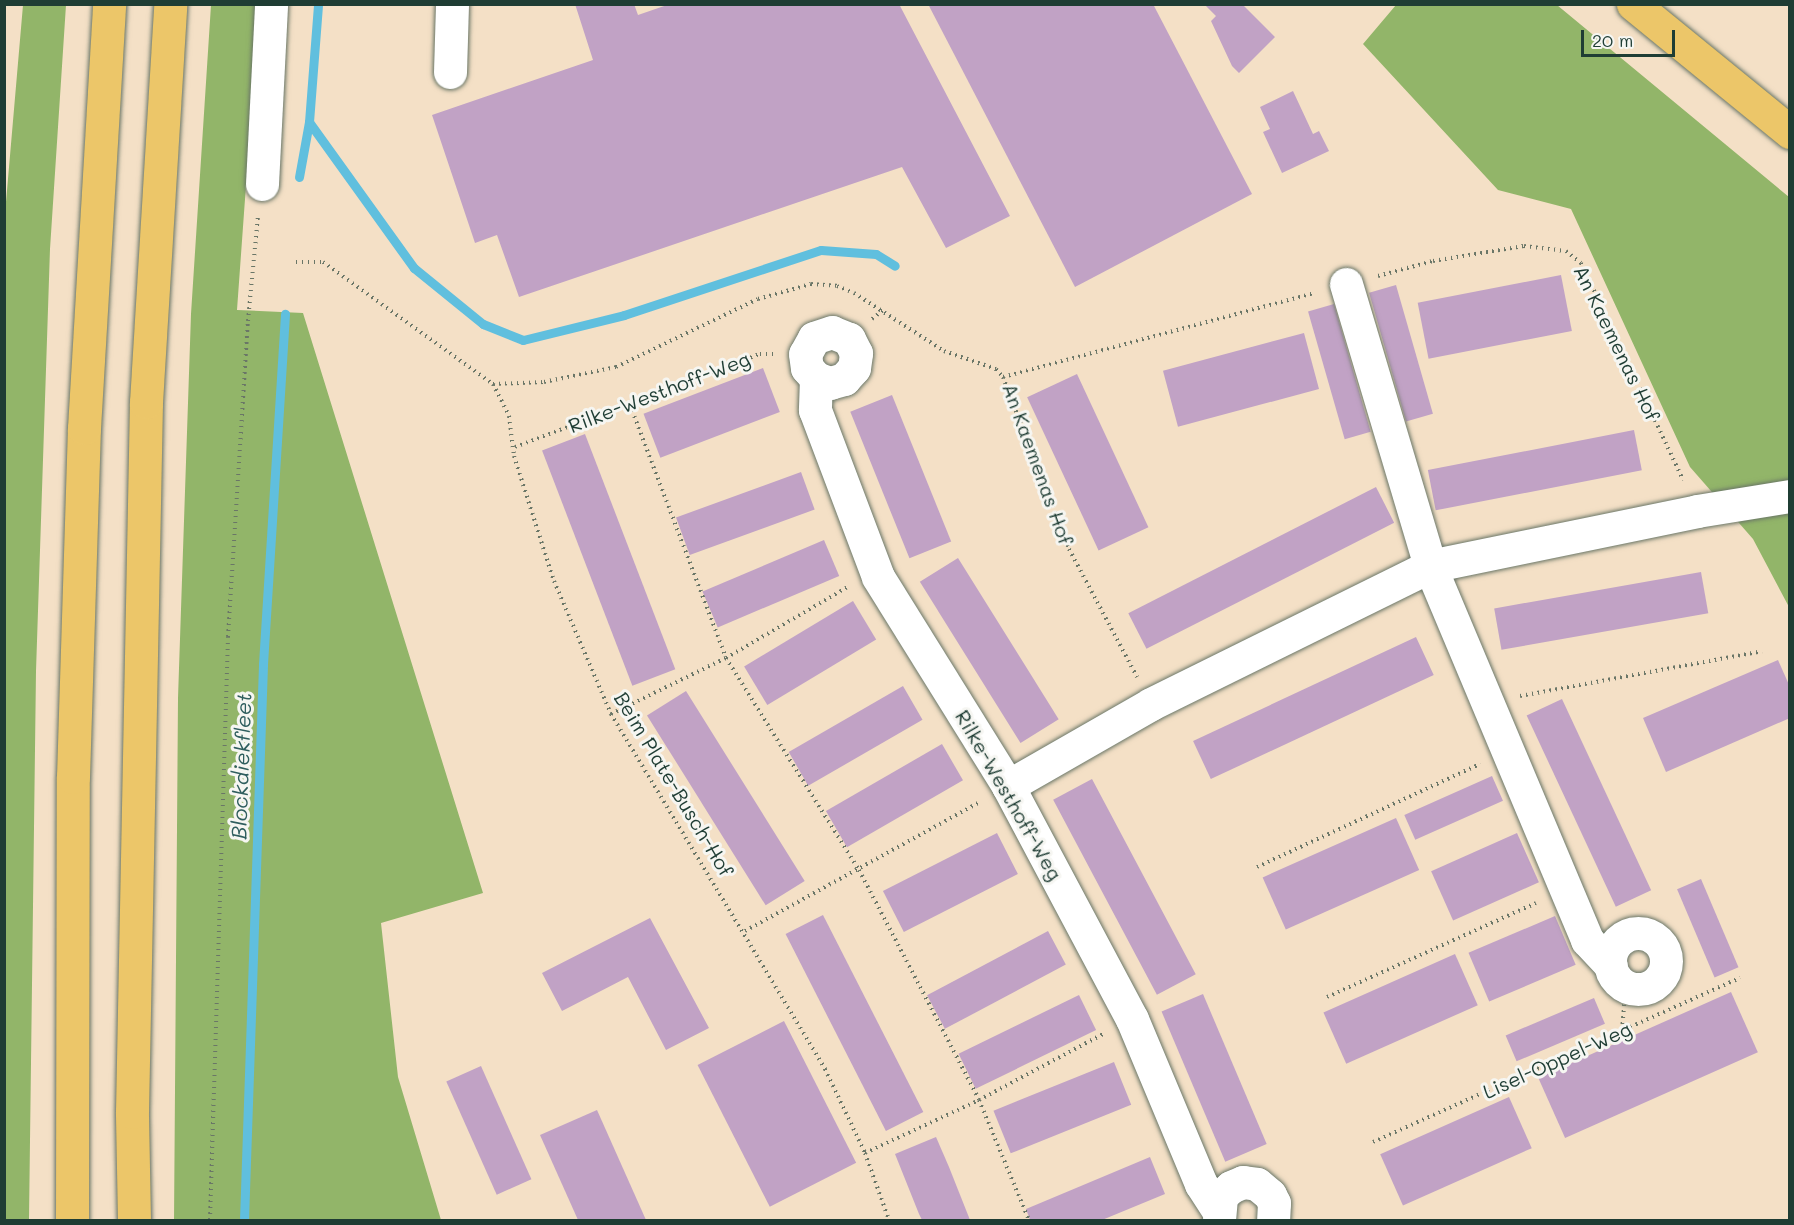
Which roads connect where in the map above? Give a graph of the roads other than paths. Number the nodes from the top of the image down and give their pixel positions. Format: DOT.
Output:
graph roads {
  1 [pos="109,4"];
  2 [pos="170,4"];
  3 [pos="271,4"];
  4 [pos="452,4"];
  5 [pos="1633,4"];
  6 [pos="450,72"];
  7 [pos="1790,132"];
  8 [pos="261,184"];
  9 [pos="1346,284"];
  10 [pos="810,366"];
  11 [pos="1790,496"];
  12 [pos="1430,566"];
  13 [pos="1008,786"];
  14 [pos="1619,976"];
  15 [pos="1218,1215"];
  16 [pos="72,1221"];
  17 [pos="134,1221"];
  18 [pos="1273,1221"];
  1 -- 16 [label="main road"];
  2 -- 17 [label="main road"];
  3 -- 8 [label="street"];
  4 -- 6 [label="street"];
  5 -- 7 [label="main road"];
  9 -- 12 [label="street"];
  10 -- 13 [label="street, Rilke-Westhoff-Weg"];
  11 -- 12 [label="street"];
  12 -- 13 [label="street"];
  12 -- 14 [label="street"];
  13 -- 15 [label="street, Rilke-Westhoff-Weg"];
  15 -- 18 [label="street, Rilke-Westhoff-Weg"];
}
